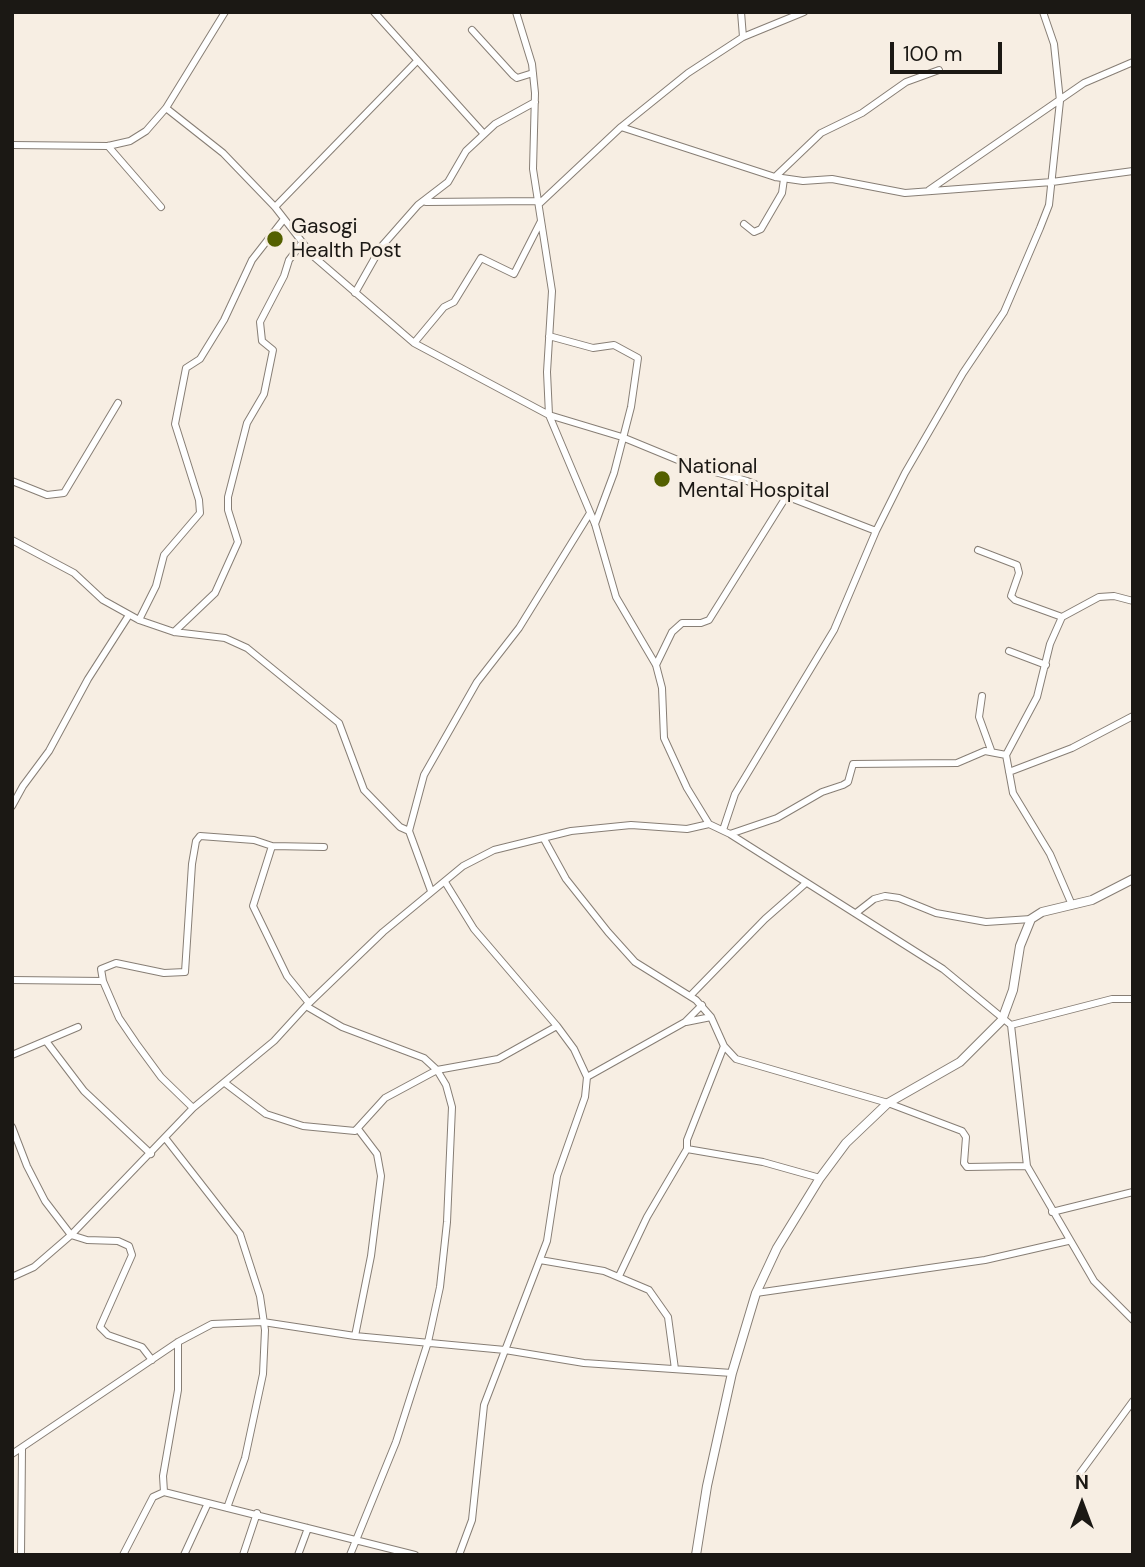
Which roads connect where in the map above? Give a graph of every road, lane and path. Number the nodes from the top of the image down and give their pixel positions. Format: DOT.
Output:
graph roads {
  1 [pos="225,12"];
  2 [pos="374,12"];
  3 [pos="516,12"];
  4 [pos="741,12"];
  5 [pos="804,12"];
  6 [pos="1043,12"];
  7 [pos="472,30"];
  8 [pos="743,37"];
  9 [pos="417,61"];
  10 [pos="1133,61"];
  11 [pos="939,70"];
  12 [pos="533,73"];
  13 [pos="1060,101"];
  14 [pos="536,102"];
  15 [pos="166,108"];
  16 [pos="621,127"];
  17 [pos="484,134"];
  18 [pos="12,145"];
  19 [pos="108,146"];
  20 [pos="1133,171"];
  21 [pos="775,177"];
  22 [pos="784,179"];
  23 [pos="1052,182"];
  24 [pos="928,191"];
  25 [pos="424,202"];
  26 [pos="539,203"];
  27 [pos="161,206"];
  28 [pos="275,207"];
  29 [pos="284,219"];
  30 [pos="541,220"];
  31 [pos="744,224"];
  32 [pos="302,243"];
  33 [pos="355,293"];
  34 [pos="549,336"];
  35 [pos="414,344"];
  36 [pos="118,403"];
  37 [pos="549,415"];
  38 [pos="622,437"];
  39 [pos="12,481"];
  40 [pos="786,498"];
  41 [pos="590,513"];
  42 [pos="595,524"];
  43 [pos="876,531"];
  44 [pos="12,540"];
  45 [pos="978,550"];
  46 [pos="1133,601"];
  47 [pos="129,615"];
  48 [pos="1062,617"];
  49 [pos="139,620"];
  50 [pos="174,632"];
  51 [pos="1009,651"];
  52 [pos="656,665"];
  53 [pos="1046,665"];
  54 [pos="982,696"];
  55 [pos="1133,716"];
  56 [pos="990,750"];
  57 [pos="1006,755"];
  58 [pos="1009,772"];
  59 [pos="12,806"];
  60 [pos="709,824"];
  61 [pos="723,830"];
  62 [pos="409,831"];
  63 [pos="730,834"];
  64 [pos="544,839"];
  65 [pos="272,846"];
  66 [pos="324,847"];
  67 [pos="1133,879"];
  68 [pos="445,882"];
  69 [pos="806,883"];
  70 [pos="431,891"];
  71 [pos="1072,905"];
  72 [pos="856,912"];
  73 [pos="1031,919"];
  74 [pos="12,980"];
  75 [pos="103,981"];
  76 [pos="691,995"];
  77 [pos="1133,999"];
  78 [pos="308,1005"];
  79 [pos="702,1005"];
  80 [pos="711,1017"];
  81 [pos="1002,1020"];
  82 [pos="685,1022"];
  83 [pos="1012,1025"];
  84 [pos="557,1026"];
  85 [pos="78,1027"];
  86 [pos="46,1041"];
  87 [pos="724,1046"];
  88 [pos="12,1055"];
  89 [pos="437,1070"];
  90 [pos="587,1077"];
  91 [pos="225,1083"];
  92 [pos="888,1103"];
  93 [pos="193,1108"];
  94 [pos="12,1127"];
  95 [pos="358,1129"];
  96 [pos="166,1139"];
  97 [pos="687,1149"];
  98 [pos="151,1154"];
  99 [pos="1027,1166"];
  100 [pos="820,1178"];
  101 [pos="1133,1192"];
  102 [pos="1052,1212"];
  103 [pos="71,1235"];
  104 [pos="1068,1241"];
  105 [pos="540,1260"];
  106 [pos="619,1276"];
  107 [pos="12,1277"];
  108 [pos="756,1293"];
  109 [pos="1133,1320"];
  110 [pos="263,1322"];
  111 [pos="355,1336"];
  112 [pos="178,1342"];
  113 [pos="428,1342"];
  114 [pos="505,1350"];
  115 [pos="152,1360"];
  116 [pos="675,1369"];
  117 [pos="732,1373"];
  118 [pos="1133,1401"];
  119 [pos="22,1449"];
  120 [pos="12,1454"];
  121 [pos="1078,1476"];
  122 [pos="164,1492"];
  123 [pos="208,1503"];
  124 [pos="227,1508"];
  125 [pos="257,1513"];
  126 [pos="308,1528"];
  127 [pos="355,1538"];
  128 [pos="21,1555"];
  129 [pos="123,1555"];
  130 [pos="184,1555"];
  131 [pos="243,1555"];
  132 [pos="298,1555"];
  133 [pos="350,1555"];
  134 [pos="415,1555"];
  135 [pos="459,1555"];
  136 [pos="696,1555"];
  1 -- 15 [label="street"];
  2 -- 9 [label="street"];
  3 -- 12 [label="street"];
  4 -- 8 [label="street"];
  5 -- 8 [label="street"];
  6 -- 13 [label="street"];
  7 -- 12 [label="street"];
  8 -- 16 [label="street"];
  9 -- 17 [label="street"];
  9 -- 28 [label="street"];
  10 -- 13 [label="street"];
  11 -- 21 [label="street"];
  12 -- 14 [label="street"];
  13 -- 23 [label="street"];
  13 -- 24 [label="street"];
  14 -- 17 [label="street"];
  14 -- 26 [label="street"];
  15 -- 19 [label="street"];
  15 -- 28 [label="street"];
  16 -- 21 [label="street"];
  16 -- 26 [label="street"];
  17 -- 25 [label="street"];
  18 -- 19 [label="street"];
  19 -- 27 [label="street"];
  20 -- 23 [label="street"];
  21 -- 22 [label="street"];
  22 -- 24 [label="street"];
  22 -- 31 [label="street"];
  23 -- 24 [label="street"];
  23 -- 43 [label="street"];
  25 -- 26 [label="street"];
  25 -- 33 [label="street"];
  26 -- 30 [label="street"];
  28 -- 29 [label="street"];
  29 -- 32 [label="street"];
  29 -- 49 [label="street"];
  30 -- 34 [label="street"];
  30 -- 35 [label="street"];
  32 -- 33 [label="street"];
  32 -- 50 [label="street"];
  33 -- 35 [label="street"];
  34 -- 37 [label="street"];
  34 -- 38 [label="street"];
  35 -- 37 [label="street"];
  36 -- 39 [label="street"];
  37 -- 38 [label="street"];
  37 -- 41 [label="street"];
  38 -- 40 [label="street"];
  38 -- 42 [label="street"];
  40 -- 43 [label="street"];
  40 -- 52 [label="street"];
  41 -- 42 [label="street"];
  41 -- 62 [label="street"];
  42 -- 52 [label="street"];
  43 -- 61 [label="street"];
  44 -- 47 [label="street"];
  45 -- 48 [label="street"];
  46 -- 48 [label="street"];
  47 -- 49 [label="street"];
  47 -- 59 [label="street"];
  48 -- 53 [label="street"];
  49 -- 50 [label="street"];
  50 -- 62 [label="street"];
  51 -- 53 [label="street"];
  52 -- 60 [label="street"];
  53 -- 57 [label="street"];
  54 -- 56 [label="street"];
  55 -- 58 [label="street"];
  56 -- 57 [label="street"];
  56 -- 63 [label="street"];
  57 -- 58 [label="street"];
  58 -- 71 [label="street"];
  60 -- 61 [label="street"];
  60 -- 64 [label="street"];
  61 -- 63 [label="street"];
  62 -- 70 [label="street"];
  63 -- 69 [label="street"];
  64 -- 68 [label="street"];
  64 -- 76 [label="street"];
  65 -- 66 [label="street"];
  65 -- 75 [label="street"];
  65 -- 78 [label="street"];
  67 -- 71 [label="street"];
  68 -- 70 [label="street"];
  68 -- 84 [label="street"];
  69 -- 72 [label="street"];
  69 -- 76 [label="street"];
  70 -- 78 [label="street"];
  71 -- 73 [label="street"];
  72 -- 73 [label="street"];
  72 -- 81 [label="street"];
  73 -- 81 [label="street"];
  74 -- 75 [label="street"];
  75 -- 93 [label="street"];
  76 -- 79 [label="street"];
  77 -- 83 [label="street"];
  78 -- 89 [label="street"];
  78 -- 91 [label="street"];
  79 -- 80 [label="street"];
  79 -- 82 [label="street"];
  80 -- 82 [label="street"];
  80 -- 87 [label="street"];
  81 -- 83 [label="street"];
  81 -- 92 [label="street"];
  82 -- 90 [label="street"];
  83 -- 99 [label="street"];
  84 -- 89 [label="street"];
  84 -- 90 [label="street"];
  85 -- 86 [label="street"];
  86 -- 88 [label="street"];
  86 -- 98 [label="street"];
  87 -- 92 [label="street"];
  87 -- 97 [label="street"];
  89 -- 95 [label="street"];
  89 -- 113 [label="street"];
  90 -- 105 [label="street"];
  91 -- 93 [label="street"];
  91 -- 95 [label="street"];
  92 -- 99 [label="street"];
  92 -- 100 [label="street"];
  93 -- 96 [label="street"];
  94 -- 103 [label="street"];
  95 -- 111 [label="street"];
  96 -- 98 [label="street"];
  96 -- 110 [label="street"];
  97 -- 100 [label="street"];
  97 -- 106 [label="street"];
  98 -- 103 [label="street"];
  99 -- 102 [label="street"];
  100 -- 108 [label="street"];
  101 -- 102 [label="street"];
  102 -- 104 [label="street"];
  103 -- 107 [label="street"];
  103 -- 115 [label="street"];
  104 -- 108 [label="street"];
  104 -- 109 [label="street"];
  105 -- 106 [label="street"];
  105 -- 114 [label="street"];
  106 -- 116 [label="street"];
  108 -- 117 [label="street"];
  110 -- 111 [label="street"];
  110 -- 112 [label="street"];
  110 -- 124 [label="street"];
  111 -- 113 [label="street"];
  112 -- 115 [label="street"];
  112 -- 122 [label="street"];
  113 -- 114 [label="street"];
  113 -- 127 [label="street"];
  114 -- 116 [label="street"];
  114 -- 135 [label="street"];
  115 -- 119 [label="street"];
  116 -- 117 [label="street"];
  117 -- 136 [label="street"];
  118 -- 121 [label="street"];
  119 -- 120 [label="street"];
  119 -- 128 [label="street"];
  122 -- 123 [label="street"];
  122 -- 129 [label="street"];
  123 -- 124 [label="street"];
  123 -- 130 [label="street"];
  124 -- 125 [label="street"];
  125 -- 126 [label="street"];
  125 -- 131 [label="street"];
  126 -- 127 [label="street"];
  126 -- 132 [label="street"];
  127 -- 133 [label="street"];
  127 -- 134 [label="street"];
}
